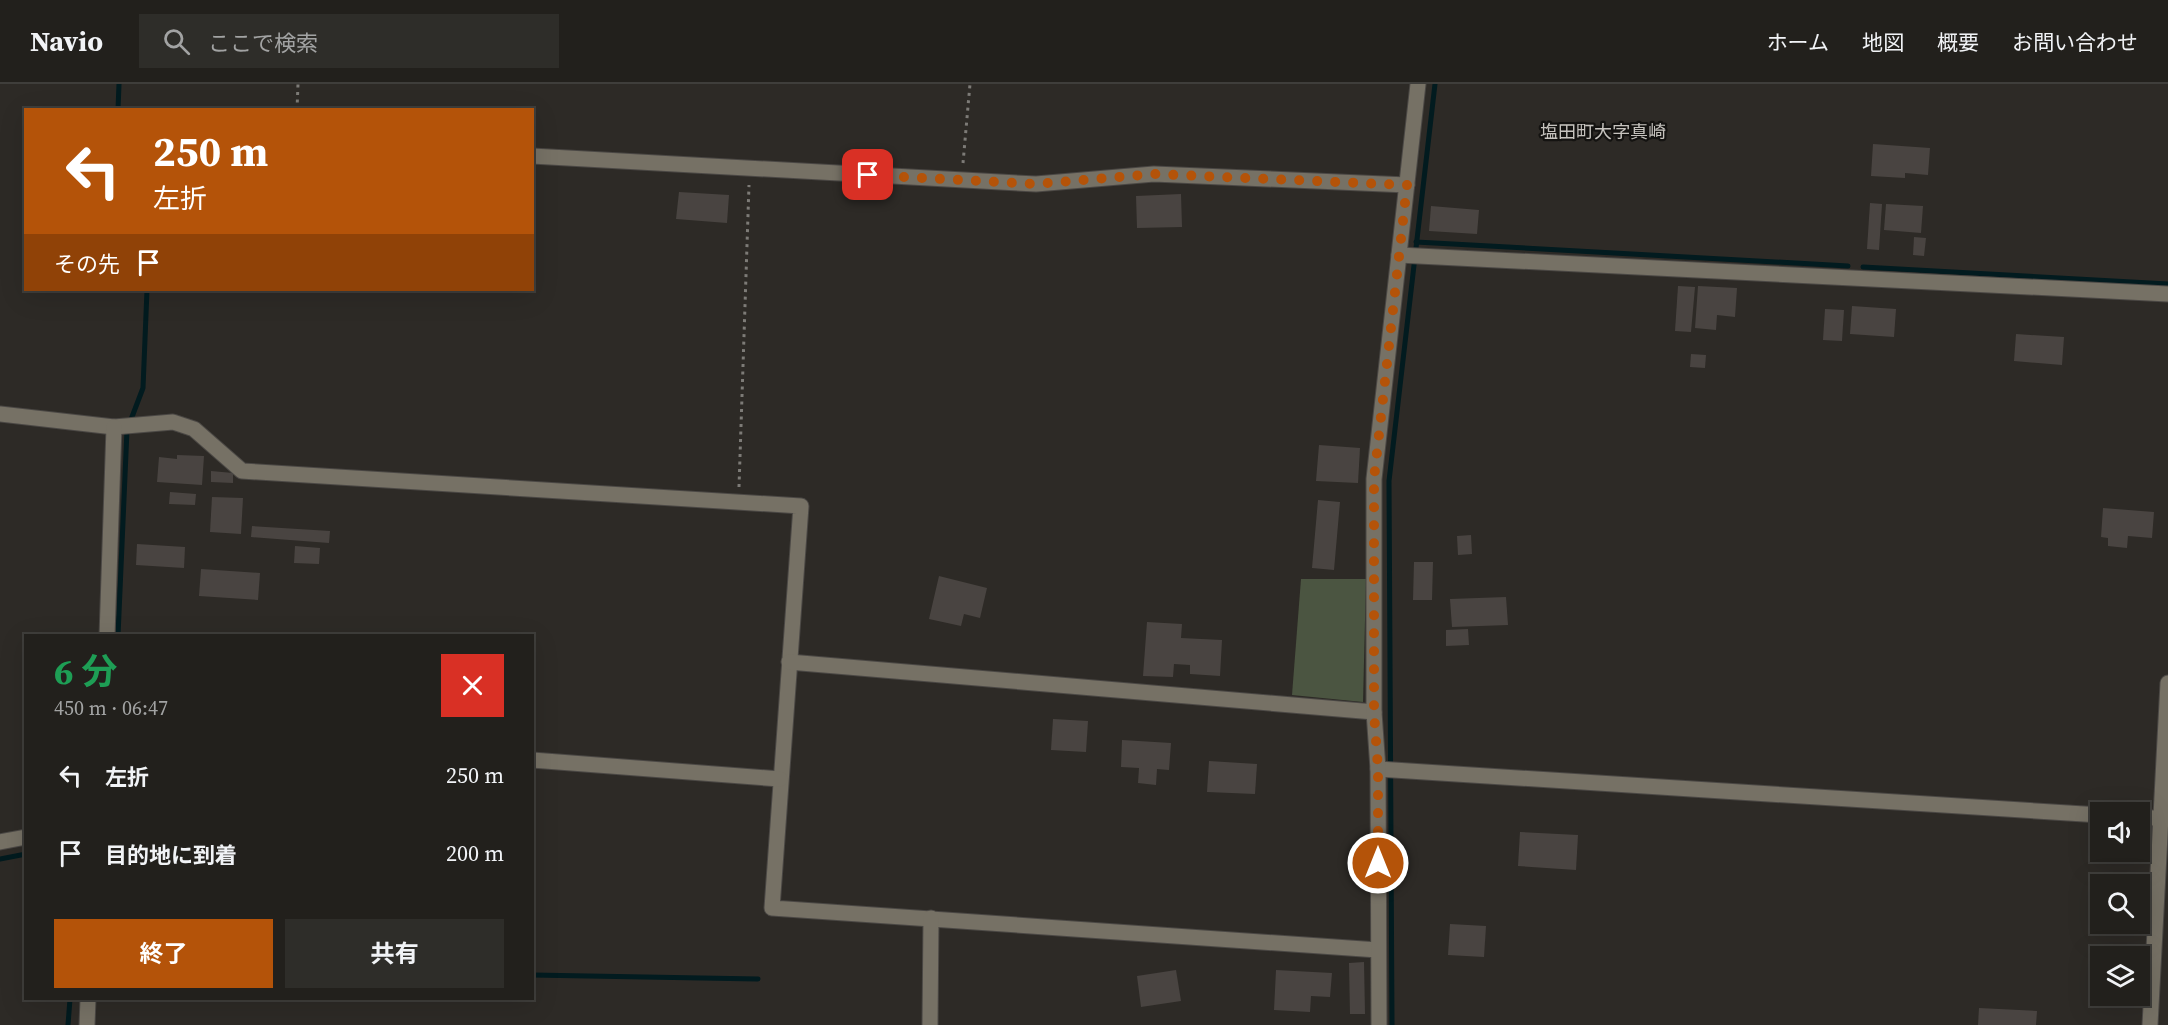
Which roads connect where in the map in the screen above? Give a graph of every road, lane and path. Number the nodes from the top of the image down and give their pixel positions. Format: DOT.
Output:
graph roads {
  1 [pos="298,84"];
  2 [pos="970,84"];
  3 [pos="1418,84"];
  4 [pos="297,108"];
  5 [pos="534,156"];
  6 [pos="750,168"];
  7 [pos="962,180"];
  8 [pos="1407,185"];
  9 [pos="1399,255"];
  10 [pos="2168,294"];
  11 [pos="0,414"];
  12 [pos="114,427"];
  13 [pos="738,502"];
  14 [pos="107,634"];
  15 [pos="789,662"];
  16 [pos="2168,683"];
  17 [pos="1374,712"];
  18 [pos="534,760"];
  19 [pos="1378,769"];
  20 [pos="780,778"];
  21 [pos="2090,814"];
  22 [pos="2150,818"];
  23 [pos="2165,819"];
  24 [pos="24,837"];
  25 [pos="0,842"];
  26 [pos="932,918"];
  27 [pos="1378,950"];
  28 [pos="88,1000"];
  29 [pos="87,1025"];
  30 [pos="930,1025"];
  31 [pos="1379,1025"];
  32 [pos="2150,1025"];
  1 -- 4 [label="path"];
  2 -- 7 [label="path"];
  3 -- 8 [label="street"];
  5 -- 6 [label="street"];
  6 -- 7 [label="street"];
  6 -- 13 [label="path"];
  7 -- 8 [label="street"];
  8 -- 9 [label="street"];
  9 -- 10 [label="street"];
  9 -- 17 [label="street"];
  11 -- 12 [label="street"];
  12 -- 13 [label="street"];
  12 -- 14 [label="street"];
  13 -- 15 [label="street"];
  15 -- 17 [label="street"];
  15 -- 20 [label="street"];
  16 -- 23 [label="street"];
  17 -- 19 [label="street"];
  18 -- 20 [label="street"];
  19 -- 21 [label="street"];
  19 -- 27 [label="street"];
  20 -- 26 [label="street"];
  22 -- 23 [label="street"];
  23 -- 32 [label="street"];
  24 -- 25 [label="street"];
  26 -- 27 [label="street"];
  26 -- 30 [label="street"];
  27 -- 31 [label="street"];
  28 -- 29 [label="street"];
}
